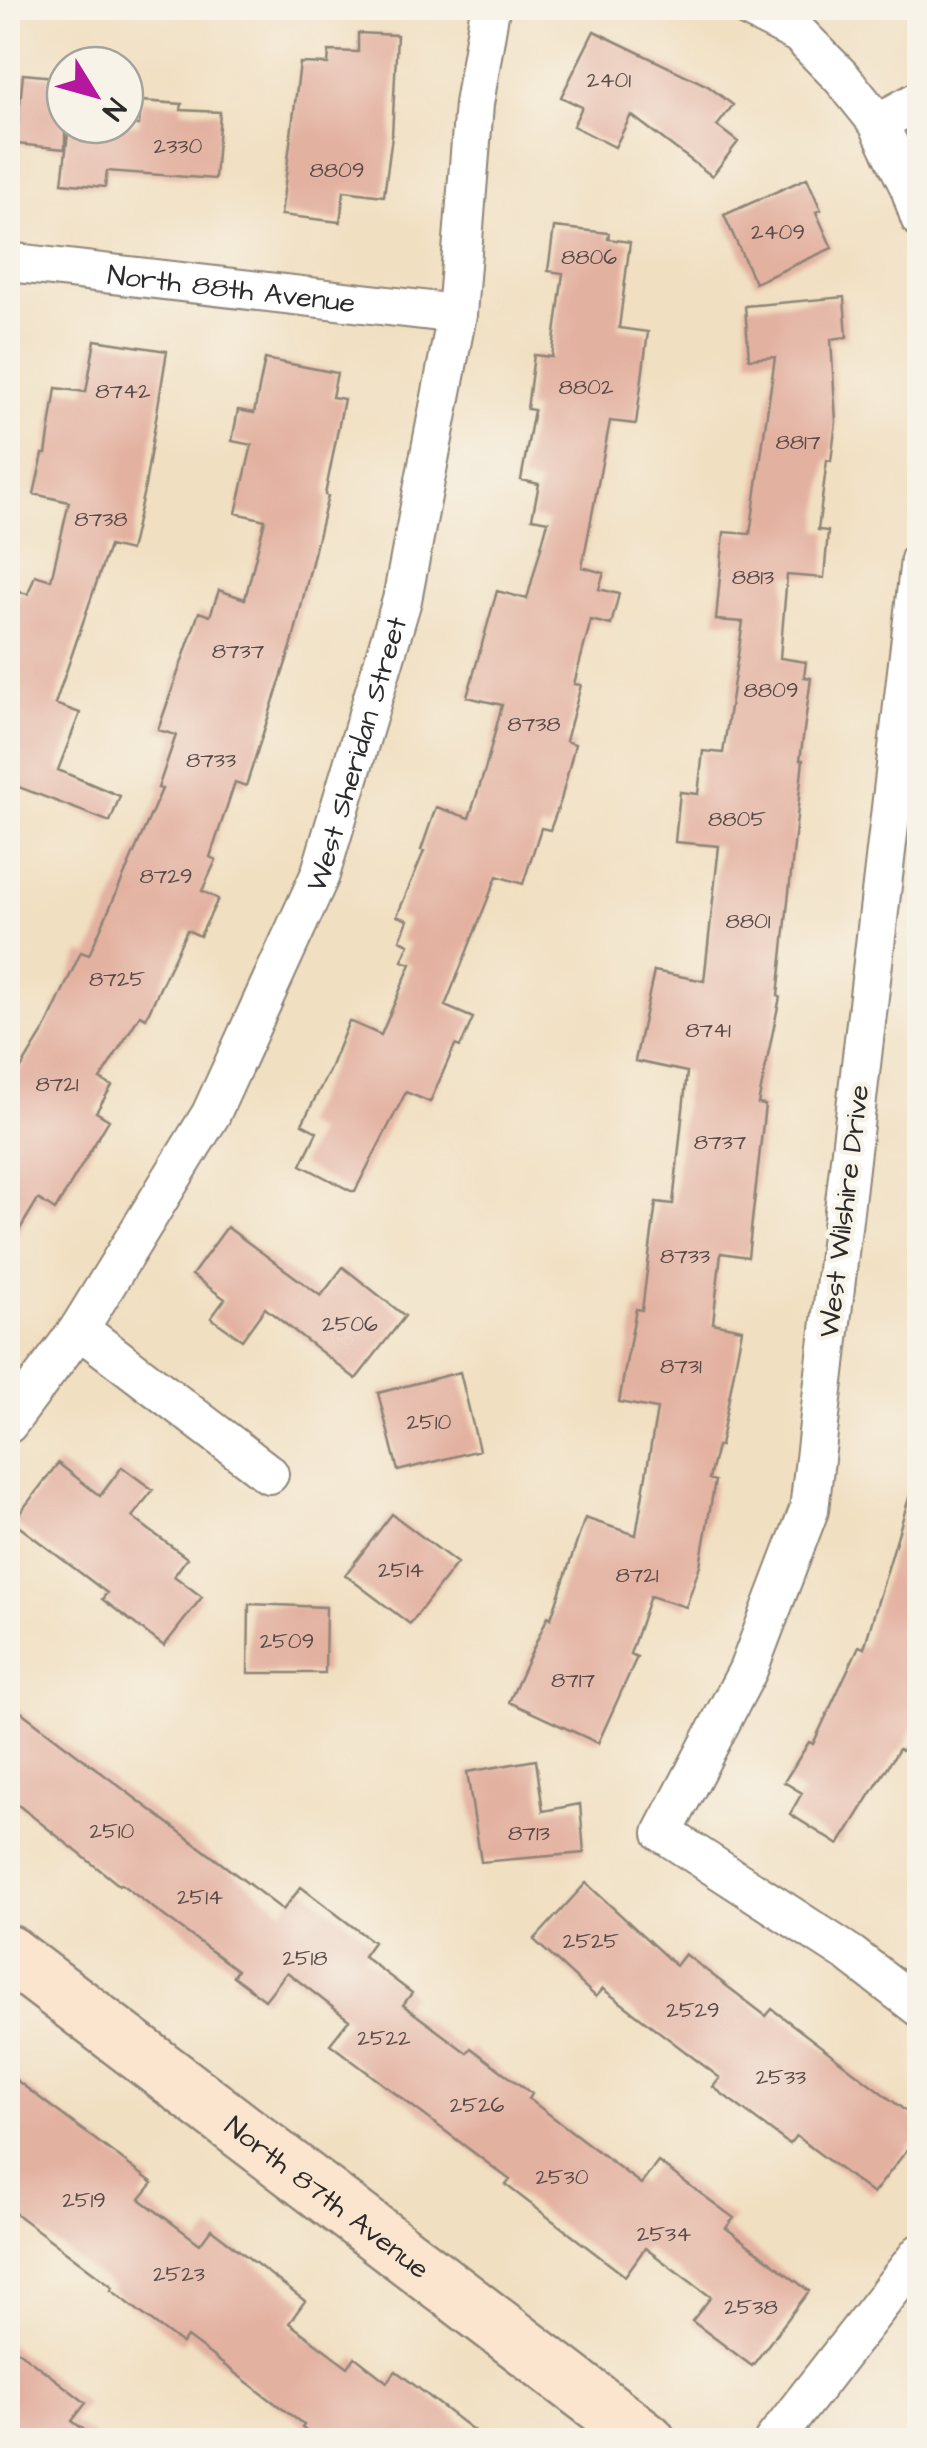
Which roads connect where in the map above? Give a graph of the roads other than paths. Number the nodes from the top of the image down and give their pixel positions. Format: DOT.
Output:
graph roads {
  1 [pos="490,8"];
  2 [pos="748,8"];
  3 [pos="920,100"];
  4 [pos="878,123"];
  5 [pos="920,218"];
  6 [pos="8,262"];
  7 [pos="456,314"];
  8 [pos="920,560"];
  9 [pos="79,1329"];
  10 [pos="8,1424"];
  11 [pos="270,1474"];
  12 [pos="8,1953"];
  13 [pos="920,2008"];
  14 [pos="920,2253"];
  15 [pos="647,2440"];
  16 [pos="774,2440"];
  1 -- 7 [label="street, West Sheridan Street"];
  2 -- 4 [label="street"];
  3 -- 4 [label="street"];
  4 -- 5 [label="street"];
  6 -- 7 [label="street, North 88th Avenue"];
  7 -- 9 [label="street, West Sheridan Street"];
  8 -- 13 [label="street, West Wilshire Drive"];
  9 -- 10 [label="street, West Sheridan Street"];
  9 -- 11 [label="street"];
  12 -- 15 [label="street, North 87th Avenue"];
  14 -- 16 [label="street"];
}
